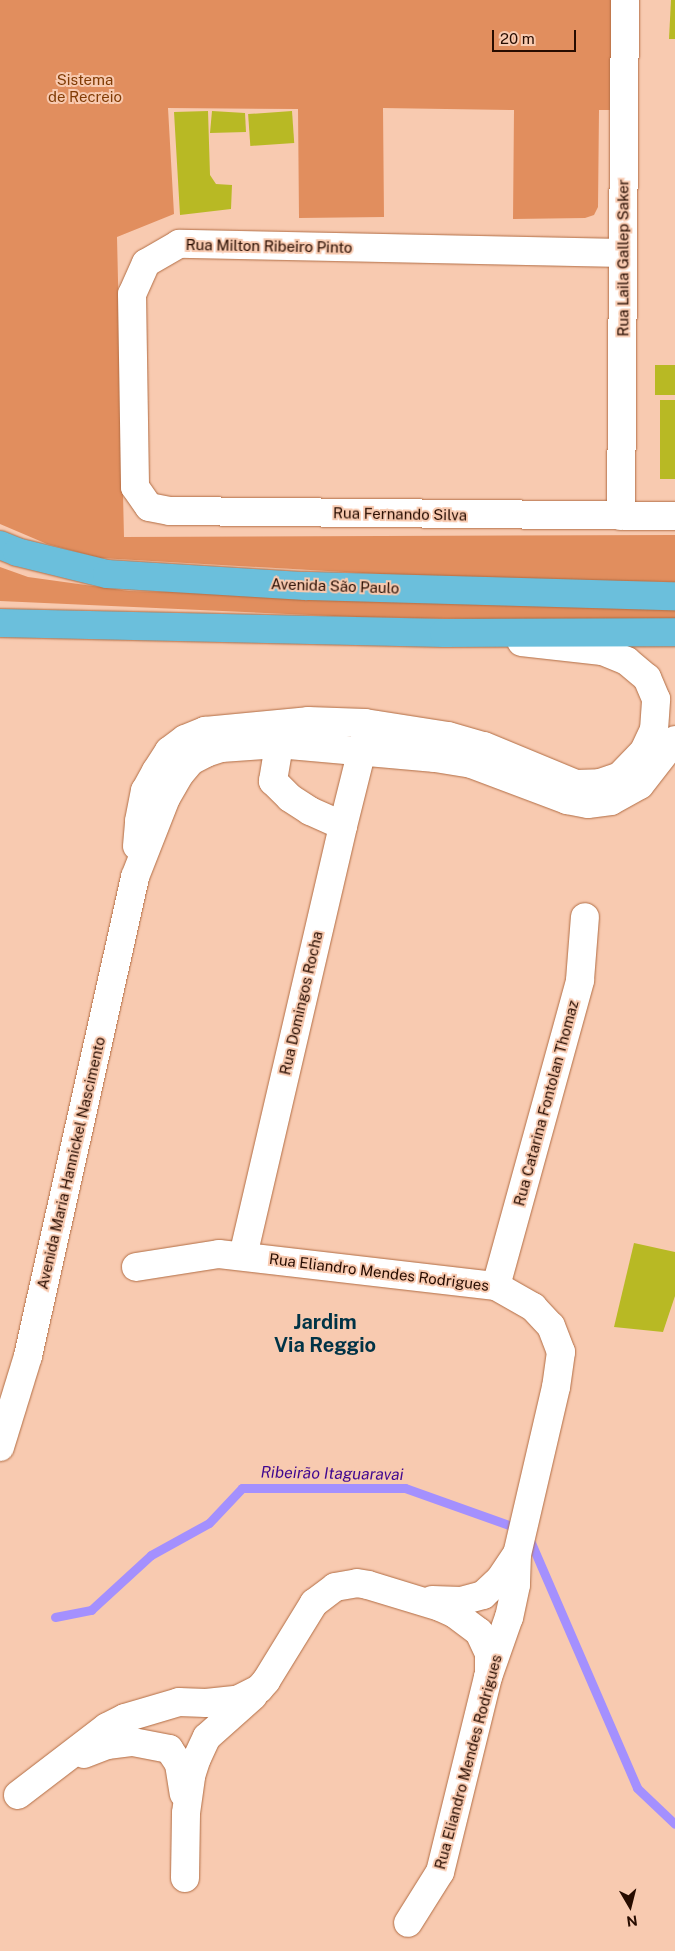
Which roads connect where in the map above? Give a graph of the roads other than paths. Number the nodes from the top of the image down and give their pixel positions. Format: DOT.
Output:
graph roads {
  1 [pos="626,0"];
  2 [pos="624,254"];
  3 [pos="135,487"];
  4 [pos="621,516"];
  5 [pos="675,516"];
  6 [pos="0,545"];
  7 [pos="675,596"];
  8 [pos="0,624"];
  9 [pos="675,632"];
  10 [pos="444,633"];
  11 [pos="281,733"];
  12 [pos="675,740"];
  13 [pos="484,746"];
  14 [pos="363,750"];
  15 [pos="343,826"];
  16 [pos="585,917"];
  17 [pos="243,1256"];
  18 [pos="136,1267"];
  19 [pos="496,1286"];
  20 [pos="0,1447"];
  21 [pos="518,1550"];
  22 [pos="410,1597"];
  23 [pos="480,1597"];
  24 [pos="508,1620"];
  25 [pos="477,1630"];
  26 [pos="488,1677"];
  27 [pos="258,1689"];
  28 [pos="179,1703"];
  29 [pos="205,1740"];
  30 [pos="169,1749"];
  31 [pos="58,1764"];
  32 [pos="18,1796"];
  33 [pos="186,1813"];
  34 [pos="185,1878"];
  35 [pos="408,1924"];
  1 -- 2 [label="street, Rua Laila Gallep Saker"];
  2 -- 3 [label="street, Rua Milton Ribeiro Pinto"];
  2 -- 4 [label="street, Rua Laila Gallep Saker"];
  3 -- 4 [label="street, Rua Fernando Silva"];
  4 -- 5 [label="street, Rua Fernando Silva"];
  6 -- 7 [label="main road, Avenida São Paulo"];
  8 -- 10 [label="main road"];
  9 -- 10 [label="main road"];
  10 -- 13 [label="street, Avenida Maria Hannickel Nascimento"];
  11 -- 13 [label="street, Avenida Maria Hannickel Nascimento"];
  11 -- 14 [label="street, Avenida Maria Hannickel Nascimento"];
  11 -- 15 [label="street"];
  11 -- 20 [label="street, Avenida Maria Hannickel Nascimento"];
  12 -- 14 [label="street, Avenida Maria Hannickel Nascimento"];
  13 -- 14 [label="street, Avenida Maria Hannickel Nascimento"];
  14 -- 15 [label="street, Rua Domingos Rocha"];
  15 -- 17 [label="street, Rua Domingos Rocha"];
  16 -- 19 [label="street, Rua Catarina Fontolan Thomaz"];
  17 -- 18 [label="street, Rua Eliandro Mendes Rodrigues"];
  17 -- 19 [label="street, Rua Eliandro Mendes Rodrigues"];
  19 -- 21 [label="street, Rua Eliandro Mendes Rodrigues"];
  21 -- 23 [label="street"];
  21 -- 24 [label="street, Rua Eliandro Mendes Rodrigues"];
  22 -- 23 [label="street"];
  22 -- 25 [label="street"];
  22 -- 27 [label="street"];
  23 -- 24 [label="street"];
  23 -- 25 [label="street"];
  24 -- 25 [label="street, Rua Eliandro Mendes Rodrigues"];
  24 -- 26 [label="street, Rua Eliandro Mendes Rodrigues"];
  25 -- 26 [label="street"];
  26 -- 35 [label="street, Rua Eliandro Mendes Rodrigues"];
  27 -- 28 [label="street"];
  27 -- 29 [label="street"];
  28 -- 29 [label="street"];
  28 -- 30 [label="street"];
  28 -- 31 [label="street"];
  29 -- 30 [label="street"];
  29 -- 33 [label="street"];
  30 -- 31 [label="street"];
  30 -- 33 [label="street"];
  31 -- 32 [label="street"];
  33 -- 34 [label="street"];
}
